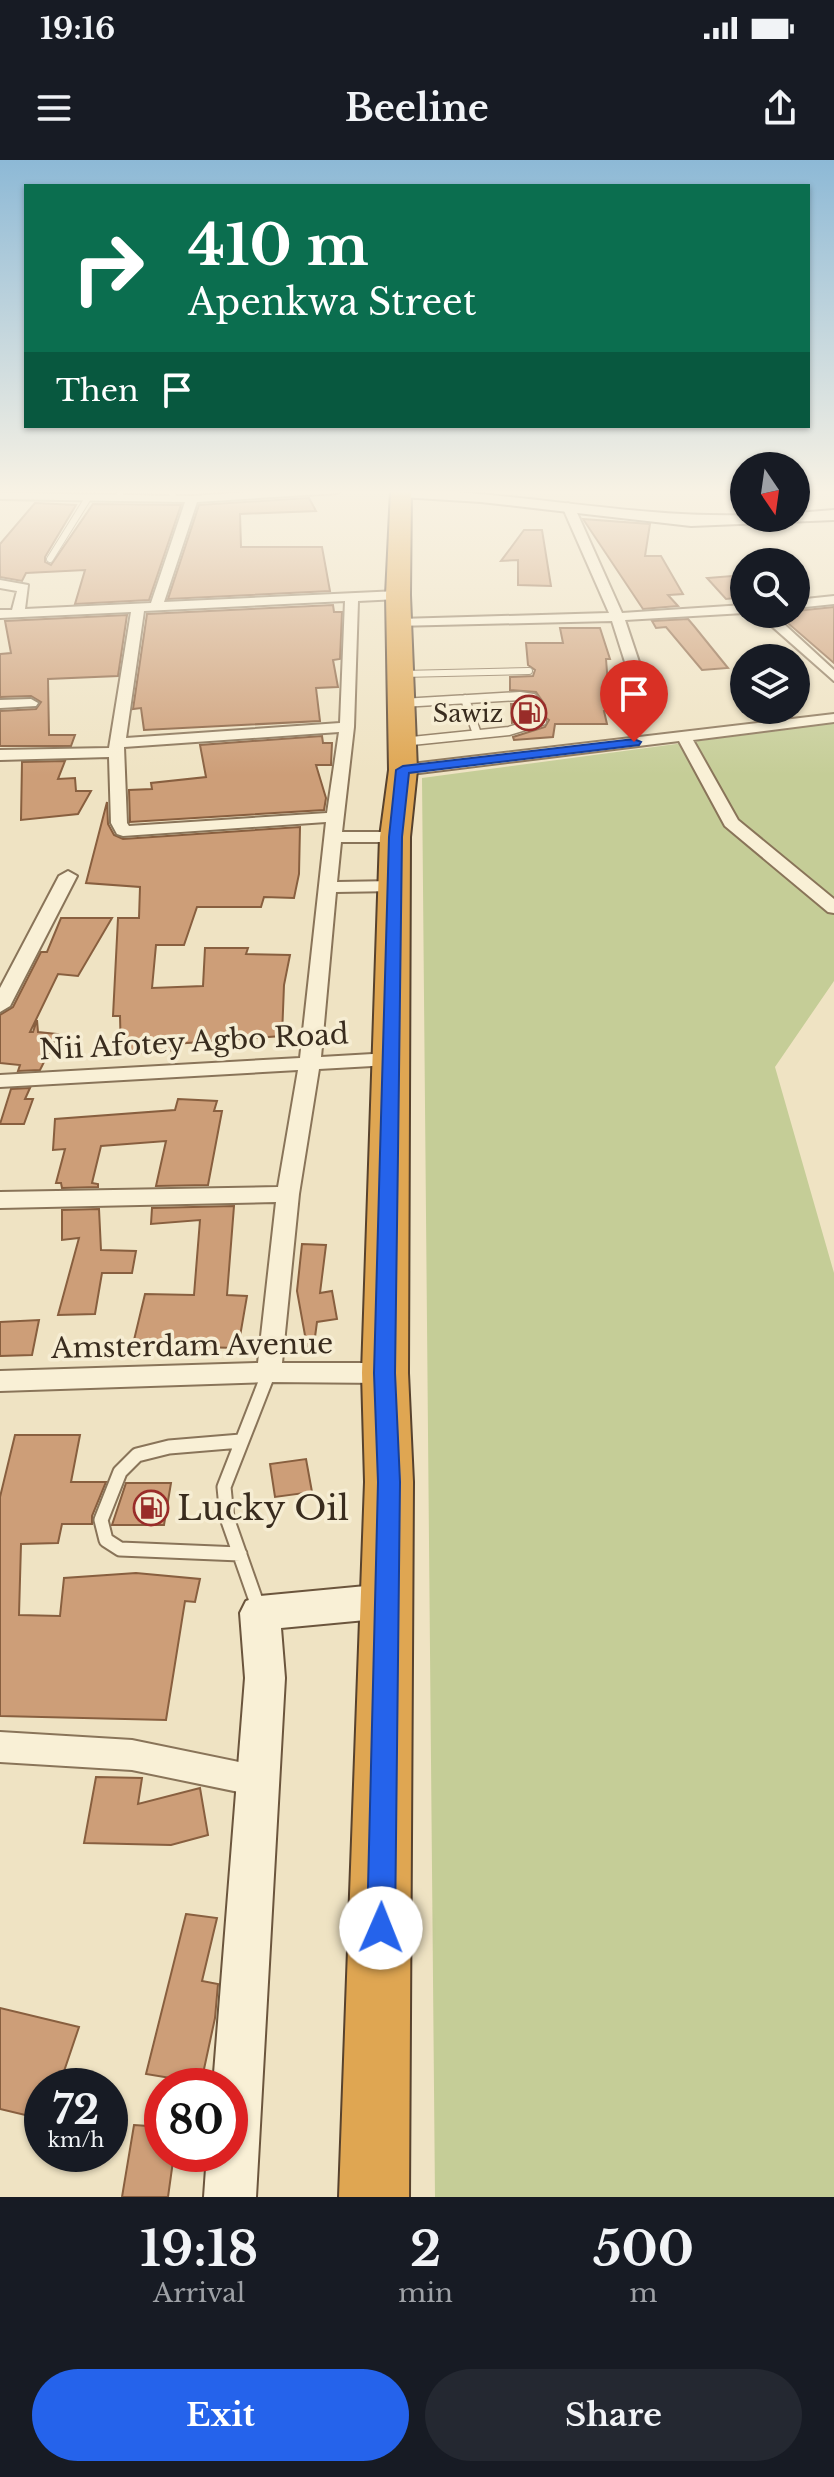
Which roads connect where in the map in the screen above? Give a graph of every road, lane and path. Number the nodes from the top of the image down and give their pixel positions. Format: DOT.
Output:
graph roads {
  1 [pos="6,585"];
  2 [pos="164,585"];
  3 [pos="399,585"];
  4 [pos="603,585"];
  5 [pos="352,597"];
  6 [pos="834,600"];
  7 [pos="810,603"];
  8 [pos="156,608"];
  9 [pos="138,609"];
  10 [pos="398,609"];
  11 [pos="730,610"];
  12 [pos="0,614"];
  13 [pos="17,614"];
  14 [pos="617,617"];
  15 [pos="780,628"];
  16 [pos="632,662"];
  17 [pos="529,671"];
  18 [pos="834,677"];
  19 [pos="465,699"];
  20 [pos="31,703"];
  21 [pos="0,704"];
  22 [pos="538,705"];
  23 [pos="834,718"];
  24 [pos="542,721"];
  25 [pos="401,722"];
  26 [pos="347,727"];
  27 [pos="477,734"];
  28 [pos="684,737"];
  29 [pos="116,748"];
  30 [pos="0,755"];
  31 [pos="335,817"];
  32 [pos="332,837"];
  33 [pos="395,837"];
  34 [pos="68,876"];
  35 [pos="395,886"];
  36 [pos="330,887"];
  37 [pos="834,908"];
  38 [pos="0,1006"];
  39 [pos="390,1059"];
  40 [pos="310,1062"];
  41 [pos="0,1081"];
  42 [pos="288,1194"];
  43 [pos="0,1200"];
  44 [pos="269,1372"];
  45 [pos="385,1373"];
  46 [pos="0,1381"];
  47 [pos="241,1441"];
  48 [pos="240,1554"];
  49 [pos="387,1601"];
  50 [pos="260,1613"];
  51 [pos="0,1747"];
  52 [pos="258,1781"];
  53 [pos="230,2197"];
  54 [pos="374,2197"];
  1 -- 13 [label="street"];
  2 -- 8 [label="street"];
  3 -- 10 [label="highway"];
  4 -- 14 [label="street"];
  5 -- 8 [label="street"];
  5 -- 10 [label="street"];
  5 -- 26 [label="street"];
  6 -- 7 [label="street"];
  8 -- 9 [label="street"];
  9 -- 13 [label="street"];
  9 -- 29 [label="street"];
  10 -- 14 [label="street"];
  10 -- 25 [label="highway"];
  11 -- 14 [label="street"];
  12 -- 13 [label="street"];
  14 -- 16 [label="street"];
  15 -- 18 [label="street"];
  17 -- 25 [label="lane"];
  19 -- 22 [label="lane"];
  19 -- 25 [label="lane"];
  19 -- 27 [label="lane"];
  20 -- 21 [label="street"];
  23 -- 28 [label="street"];
  24 -- 27 [label="lane"];
  25 -- 27 [label="lane"];
  25 -- 28 [label="street"];
  25 -- 33 [label="highway"];
  26 -- 29 [label="street"];
  26 -- 31 [label="street"];
  28 -- 37 [label="street"];
  29 -- 30 [label="street"];
  29 -- 31 [label="street"];
  31 -- 32 [label="street"];
  32 -- 33 [label="street"];
  32 -- 36 [label="street"];
  33 -- 35 [label="highway"];
  34 -- 38 [label="street"];
  35 -- 36 [label="street"];
  35 -- 39 [label="highway"];
  36 -- 40 [label="street"];
  39 -- 40 [label="street, Nii Afotey Agbo Road"];
  39 -- 45 [label="highway"];
  40 -- 41 [label="street, Nii Afotey Agbo Road"];
  40 -- 42 [label="street"];
  42 -- 43 [label="street"];
  42 -- 44 [label="street"];
  44 -- 45 [label="street, Amsterdam Avenue"];
  44 -- 46 [label="street, Amsterdam Avenue"];
  44 -- 47 [label="lane"];
  45 -- 49 [label="highway"];
  47 -- 48 [label="lane"];
  47 -- 48 [label="lane"];
  48 -- 50 [label="lane"];
  49 -- 50 [label="street"];
  49 -- 54 [label="highway"];
  50 -- 52 [label="street"];
  51 -- 52 [label="street"];
  52 -- 53 [label="street"];
}
